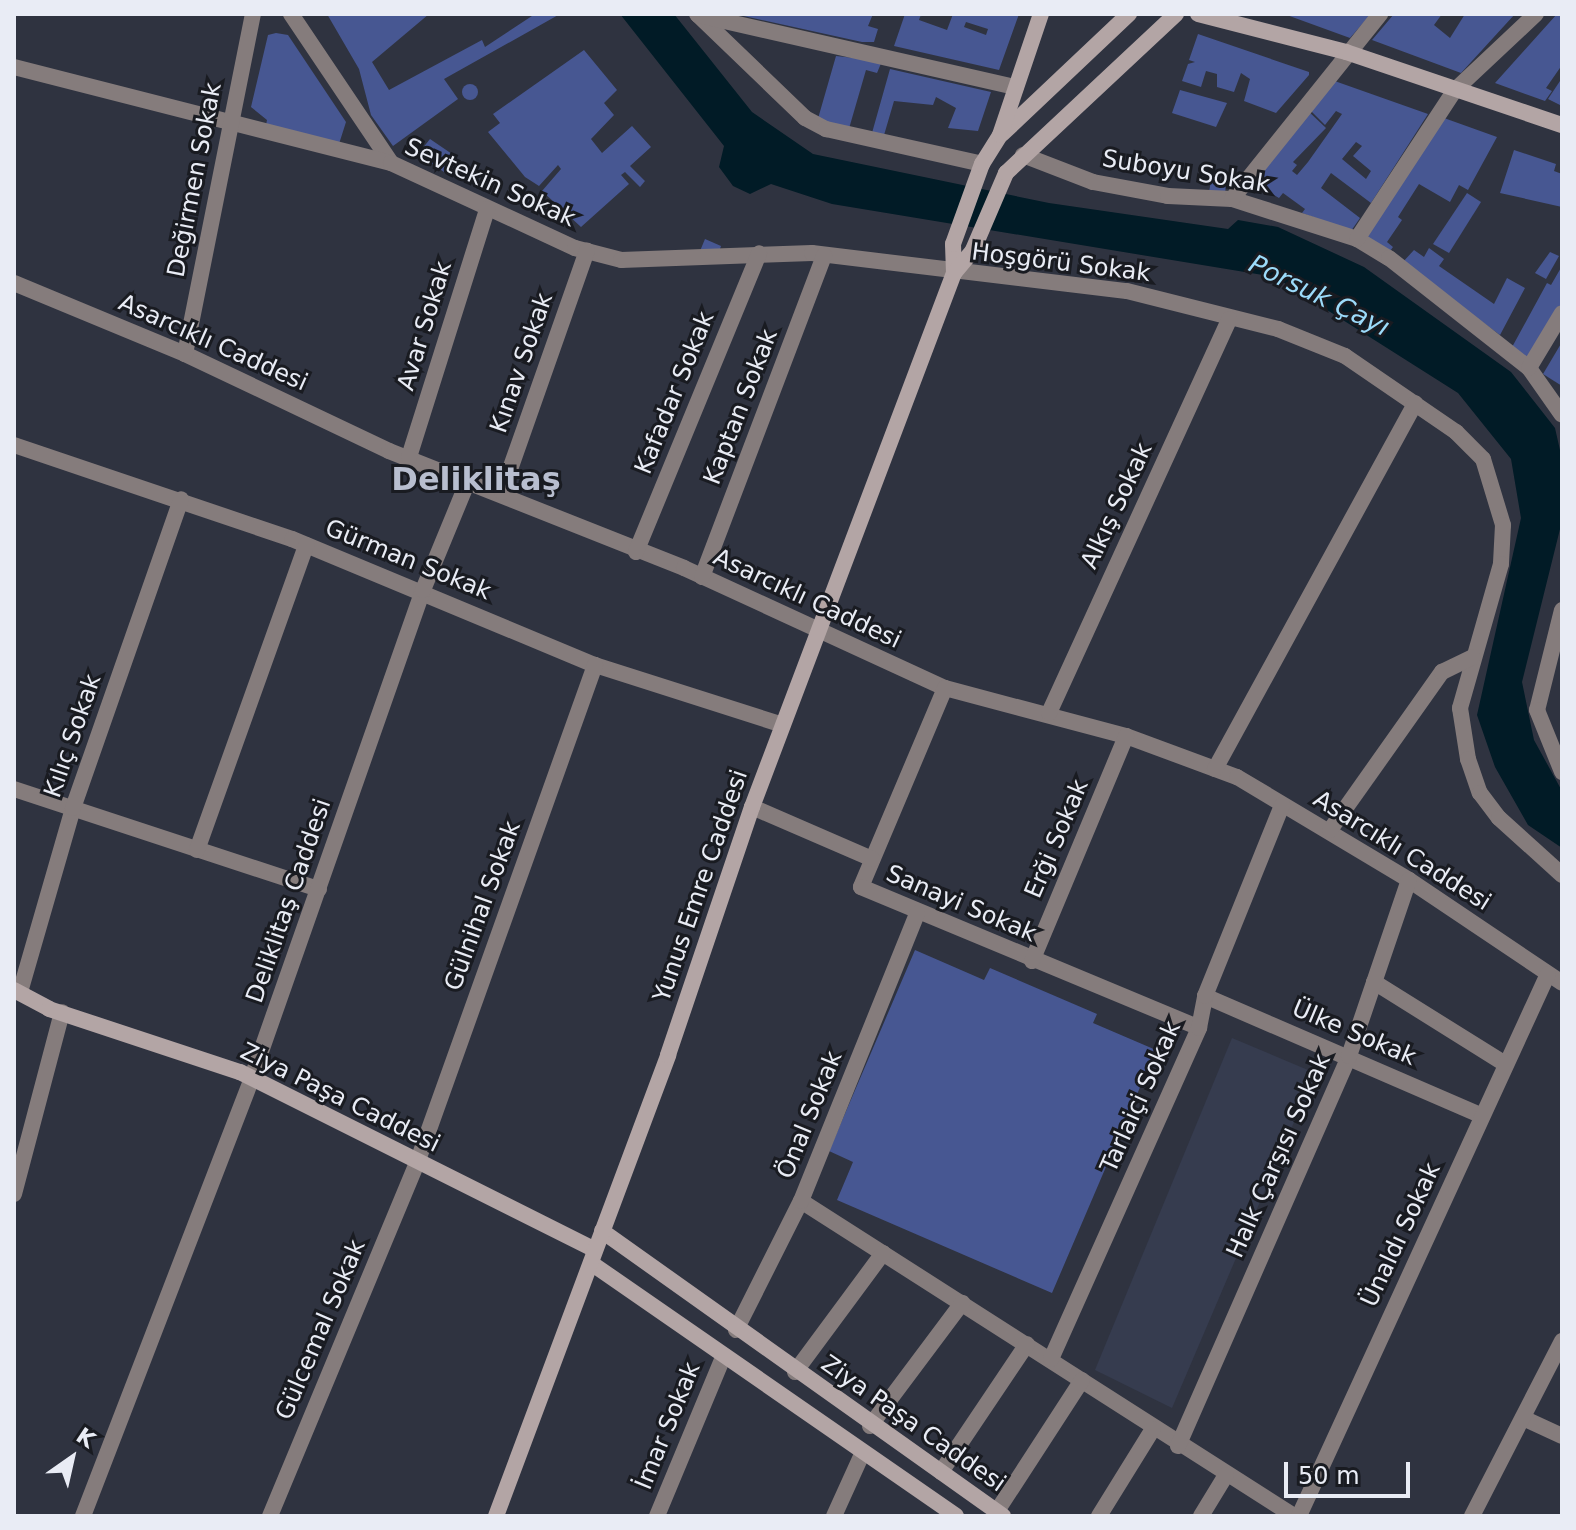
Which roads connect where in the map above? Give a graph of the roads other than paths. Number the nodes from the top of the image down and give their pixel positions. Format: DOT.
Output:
graph roads {
  1 [pos="253,14"];
  2 [pos="291,14"];
  3 [pos="697,14"];
  4 [pos="1041,14"];
  5 [pos="1129,14"];
  6 [pos="1176,14"];
  7 [pos="1198,14"];
  8 [pos="1380,14"];
  9 [pos="1536,14"];
  10 [pos="1346,52"];
  11 [pos="14,67"];
  12 [pos="1016,87"];
  13 [pos="1455,90"];
  14 [pos="229,123"];
  15 [pos="1562,125"];
  16 [pos="1000,135"];
  17 [pos="1023,155"];
  18 [pos="391,163"];
  19 [pos="982,164"];
  20 [pos="1232,199"];
  21 [pos="487,209"];
  22 [pos="1357,239"];
  23 [pos="587,251"];
  24 [pos="759,253"];
  25 [pos="824,255"];
  26 [pos="954,273"];
  27 [pos="14,283"];
  28 [pos="1562,313"];
  29 [pos="1229,319"];
  30 [pos="185,354"];
  31 [pos="1529,368"];
  32 [pos="1420,406"];
  33 [pos="1562,415"];
  34 [pos="14,445"];
  35 [pos="409,457"];
  36 [pos="468,481"];
  37 [pos="502,492"];
  38 [pos="181,499"];
  39 [pos="306,545"];
  40 [pos="636,552"];
  41 [pos="702,577"];
  42 [pos="423,590"];
  43 [pos="1562,610"];
  44 [pos="821,633"];
  45 [pos="1473,657"];
  46 [pos="595,665"];
  47 [pos="945,688"];
  48 [pos="1049,713"];
  49 [pos="783,725"];
  50 [pos="1126,736"];
  51 [pos="1560,765"];
  52 [pos="1215,769"];
  53 [pos="14,789"];
  54 [pos="1282,805"];
  55 [pos="752,807"];
  56 [pos="73,808"];
  57 [pos="1330,830"];
  58 [pos="197,850"];
  59 [pos="872,859"];
  60 [pos="1562,875"];
  61 [pos="1409,880"];
  62 [pos="319,889"];
  63 [pos="917,914"];
  64 [pos="1032,961"];
  65 [pos="1555,979"];
  66 [pos="1374,982"];
  67 [pos="17,991"];
  68 [pos="1205,996"];
  69 [pos="62,1012"];
  70 [pos="1199,1028"];
  71 [pos="1349,1056"];
  72 [pos="1505,1064"];
  73 [pos="252,1077"];
  74 [pos="1482,1116"];
  75 [pos="417,1163"];
  76 [pos="14,1194"];
  77 [pos="801,1201"];
  78 [pos="602,1231"];
  79 [pos="883,1253"];
  80 [pos="592,1256"];
  81 [pos="962,1303"];
  82 [pos="736,1330"];
  83 [pos="1562,1341"];
  84 [pos="1027,1344"];
  85 [pos="724,1355"];
  86 [pos="1051,1359"];
  87 [pos="795,1372"];
  88 [pos="1082,1380"];
  89 [pos="1523,1418"];
  90 [pos="870,1426"];
  91 [pos="1153,1429"];
  92 [pos="1562,1436"];
  93 [pos="1178,1446"];
  94 [pos="863,1452"];
  95 [pos="941,1472"];
  96 [pos="1226,1475"];
  97 [pos="1000,1514"];
  98 [pos="83,1516"];
  99 [pos="270,1516"];
  100 [pos="496,1516"];
  101 [pos="657,1516"];
  102 [pos="834,1516"];
  103 [pos="956,1516"];
  104 [pos="1099,1516"];
  105 [pos="1201,1516"];
  106 [pos="1296,1516"];
  107 [pos="1472,1516"];
  1 -- 14 [label="street, Değirmen Sokak"];
  2 -- 18 [label="street"];
  3 -- 12 [label="street"];
  3 -- 19 [label="street"];
  4 -- 12 [label="main road, Yunus Emre Caddesi"];
  5 -- 16 [label="main road, Yunus Emre Caddesi"];
  6 -- 17 [label="main road, Yunus Emre Caddesi"];
  7 -- 10 [label="main road"];
  8 -- 10 [label="street"];
  9 -- 13 [label="street"];
  10 -- 13 [label="main road"];
  10 -- 20 [label="street"];
  11 -- 14 [label="street, Sevtekin Sokak"];
  12 -- 16 [label="main road, Yunus Emre Caddesi"];
  13 -- 15 [label="main road"];
  13 -- 22 [label="street"];
  14 -- 18 [label="street, Sevtekin Sokak"];
  14 -- 30 [label="street, Değirmen Sokak"];
  16 -- 19 [label="main road, Yunus Emre Caddesi"];
  17 -- 20 [label="street, Suboyu Sokak"];
  17 -- 26 [label="main road, Yunus Emre Caddesi"];
  18 -- 21 [label="street, Sevtekin Sokak"];
  19 -- 26 [label="main road, Yunus Emre Caddesi"];
  20 -- 22 [label="street, Suboyu Sokak"];
  21 -- 23 [label="street, Sevtekin Sokak"];
  21 -- 35 [label="street, Avar Sokak"];
  22 -- 31 [label="street, Suboyu Sokak"];
  23 -- 24 [label="street, Sevtekin Sokak"];
  23 -- 37 [label="street, Kınav Sokak"];
  24 -- 25 [label="street, Sevtekin Sokak"];
  24 -- 40 [label="street, Kafadar Sokak"];
  25 -- 26 [label="street, Sevtekin Sokak"];
  25 -- 41 [label="street, Kaptan Sokak"];
  26 -- 29 [label="street, Hoşgörü Sokak"];
  26 -- 44 [label="main road, Yunus Emre Caddesi"];
  27 -- 30 [label="street, Asarcıklı Caddesi"];
  28 -- 31 [label="street"];
  29 -- 32 [label="street, Hoşgörü Sokak"];
  29 -- 48 [label="street, Alkış Sokak"];
  30 -- 35 [label="street, Asarcıklı Caddesi"];
  31 -- 33 [label="street, Suboyu Sokak"];
  32 -- 45 [label="street, Hoşgörü Sokak"];
  32 -- 52 [label="street"];
  34 -- 38 [label="street, Gürman Sokak"];
  35 -- 36 [label="street, Asarcıklı Caddesi"];
  36 -- 37 [label="street, Asarcıklı Caddesi"];
  36 -- 42 [label="street, Deliklitaş Caddesi"];
  37 -- 40 [label="street, Asarcıklı Caddesi"];
  38 -- 39 [label="street, Gürman Sokak"];
  38 -- 56 [label="street, Kılıç Sokak"];
  39 -- 42 [label="street, Gürman Sokak"];
  39 -- 58 [label="street"];
  40 -- 41 [label="street, Asarcıklı Caddesi"];
  41 -- 44 [label="street, Asarcıklı Caddesi"];
  42 -- 46 [label="street, Gürman Sokak"];
  42 -- 62 [label="street, Deliklitaş Caddesi"];
  43 -- 51 [label="street"];
  44 -- 47 [label="street, Asarcıklı Caddesi"];
  44 -- 49 [label="main road, Yunus Emre Caddesi"];
  45 -- 57 [label="street"];
  45 -- 60 [label="street, Hoşgörü Sokak"];
  46 -- 49 [label="street, Gürman Sokak"];
  46 -- 75 [label="street, Gülnihal Sokak"];
  47 -- 48 [label="street, Asarcıklı Caddesi"];
  47 -- 59 [label="street, Sanayi Sokak"];
  48 -- 50 [label="street, Asarcıklı Caddesi"];
  49 -- 55 [label="main road, Yunus Emre Caddesi"];
  50 -- 52 [label="street, Asarcıklı Caddesi"];
  50 -- 64 [label="street, Erği Sokak"];
  52 -- 54 [label="street, Asarcıklı Caddesi"];
  53 -- 56 [label="street"];
  54 -- 57 [label="street, Asarcıklı Caddesi"];
  54 -- 68 [label="street, Tarlaiçi Sokak"];
  55 -- 59 [label="street"];
  55 -- 78 [label="main road, Yunus Emre Caddesi"];
  56 -- 58 [label="street"];
  56 -- 67 [label="street, Kılıç Sokak"];
  57 -- 61 [label="street, Asarcıklı Caddesi"];
  58 -- 62 [label="street"];
  59 -- 63 [label="street, Sanayi Sokak"];
  61 -- 65 [label="street, Asarcıklı Caddesi"];
  61 -- 66 [label="street, Halk Çarşısı Sokak"];
  62 -- 73 [label="street, Deliklitaş Caddesi"];
  63 -- 64 [label="street, Sanayi Sokak"];
  63 -- 77 [label="street, Önal Sokak"];
  64 -- 70 [label="street, Sanayi Sokak"];
  65 -- 72 [label="street, Ünaldı Sokak"];
  66 -- 71 [label="street, Halk Çarşısı Sokak"];
  66 -- 72 [label="street"];
  67 -- 69 [label="main road, Ziya Paşa Caddesi"];
  68 -- 70 [label="street, Tarlaiçi Sokak"];
  68 -- 71 [label="street, Ülke Sokak"];
  69 -- 73 [label="main road, Ziya Paşa Caddesi"];
  69 -- 76 [label="street"];
  70 -- 86 [label="street, Tarlaiçi Sokak"];
  71 -- 74 [label="street, Ülke Sokak"];
  71 -- 93 [label="street, Halk Çarşısı Sokak"];
  72 -- 74 [label="street, Ünaldı Sokak"];
  73 -- 75 [label="main road, Ziya Paşa Caddesi"];
  73 -- 98 [label="street, Deliklitaş Caddesi"];
  74 -- 106 [label="street, Ünaldı Sokak"];
  75 -- 80 [label="main road, Ziya Paşa Caddesi"];
  75 -- 99 [label="street, Gülcemal Sokak"];
  77 -- 79 [label="street"];
  77 -- 82 [label="street, Önal Sokak"];
  78 -- 80 [label="main road, Yunus Emre Caddesi"];
  78 -- 82 [label="main road, Ziya Paşa Caddesi"];
  79 -- 81 [label="street"];
  79 -- 87 [label="street"];
  80 -- 85 [label="main road, Ziya Paşa Caddesi"];
  80 -- 100 [label="main road, Yunus Emre Caddesi"];
  81 -- 84 [label="street"];
  81 -- 90 [label="street"];
  82 -- 87 [label="main road, Ziya Paşa Caddesi"];
  83 -- 89 [label="street"];
  84 -- 86 [label="street"];
  84 -- 95 [label="street"];
  85 -- 94 [label="main road, Ziya Paşa Caddesi"];
  85 -- 101 [label="street, İmar Sokak"];
  86 -- 88 [label="street"];
  87 -- 90 [label="main road, Ziya Paşa Caddesi"];
  88 -- 91 [label="street"];
  88 -- 97 [label="street"];
  89 -- 92 [label="street"];
  89 -- 107 [label="street"];
  90 -- 95 [label="main road, Ziya Paşa Caddesi"];
  91 -- 93 [label="street"];
  91 -- 104 [label="street"];
  93 -- 96 [label="street"];
  94 -- 102 [label="street"];
  94 -- 103 [label="main road, Ziya Paşa Caddesi"];
  95 -- 97 [label="main road, Ziya Paşa Caddesi"];
  96 -- 105 [label="street"];
  96 -- 106 [label="street"];
}
